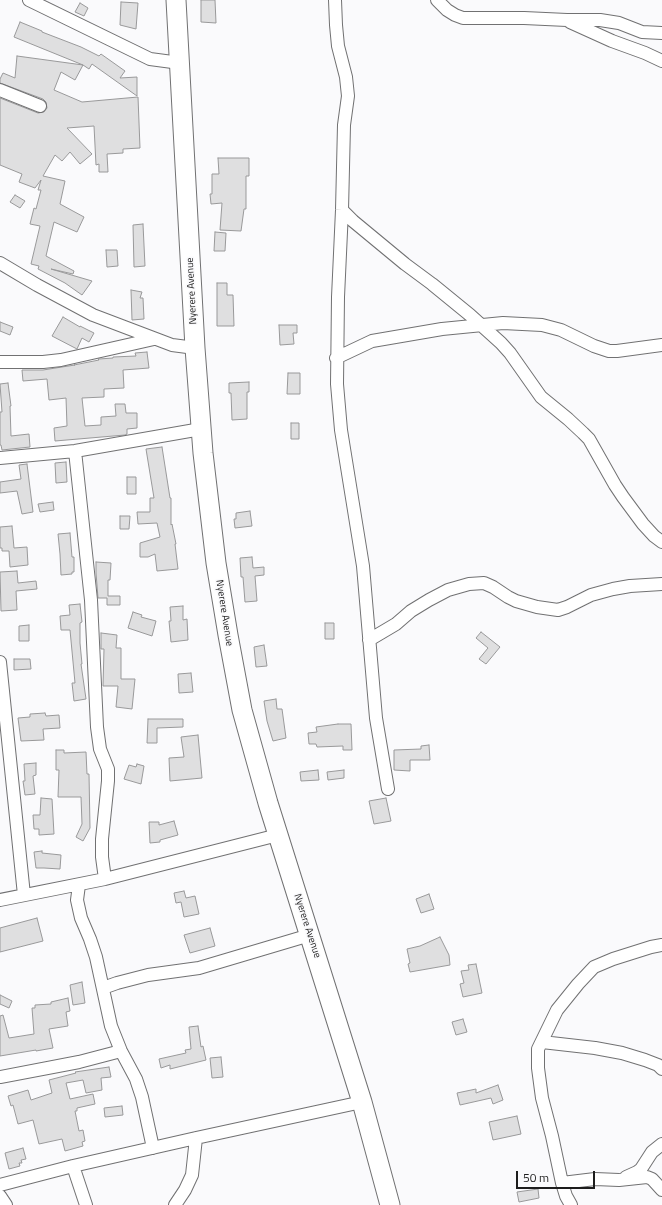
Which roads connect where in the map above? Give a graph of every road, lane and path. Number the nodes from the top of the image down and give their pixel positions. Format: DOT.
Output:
graph roads {
  1 [pos="29,0"];
  2 [pos="176,0"];
  3 [pos="335,0"];
  4 [pos="437,0"];
  5 [pos="567,20"];
  6 [pos="662,33"];
  7 [pos="662,61"];
  8 [pos="180,63"];
  9 [pos="0,90"];
  10 [pos="40,106"];
  11 [pos="342,210"];
  12 [pos="0,263"];
  13 [pos="482,326"];
  14 [pos="155,339"];
  15 [pos="662,346"];
  16 [pos="195,348"];
  17 [pos="336,358"];
  18 [pos="0,362"];
  19 [pos="201,429"];
  20 [pos="75,452"];
  21 [pos="0,458"];
  22 [pos="662,542"];
  23 [pos="662,584"];
  24 [pos="369,640"];
  25 [pos="0,662"];
  26 [pos="388,789"];
  27 [pos="278,835"];
  28 [pos="105,879"];
  29 [pos="79,884"];
  30 [pos="24,895"];
  31 [pos="0,900"];
  32 [pos="310,935"];
  33 [pos="662,945"];
  34 [pos="103,988"];
  35 [pos="542,1042"];
  36 [pos="121,1051"];
  37 [pos="662,1069"];
  38 [pos="0,1077"];
  39 [pos="362,1102"];
  40 [pos="196,1138"];
  41 [pos="662,1144"];
  42 [pos="153,1148"];
  43 [pos="73,1166"];
  44 [pos="619,1180"];
  45 [pos="562,1183"];
  46 [pos="0,1185"];
  47 [pos="662,1190"];
  48 [pos="0,1196"];
  49 [pos="6,1205"];
  50 [pos="86,1205"];
  51 [pos="175,1205"];
  52 [pos="390,1205"];
  53 [pos="571,1205"];
  1 -- 8 [label="street"];
  2 -- 8 [label="main road, Nyerere Avenue"];
  3 -- 11 [label="street"];
  4 -- 5 [label="street"];
  5 -- 6 [label="street"];
  5 -- 7 [label="street"];
  8 -- 16 [label="main road, Nyerere Avenue"];
  9 -- 10 [label="street"];
  11 -- 13 [label="street"];
  11 -- 17 [label="street"];
  12 -- 14 [label="street"];
  13 -- 15 [label="street"];
  13 -- 17 [label="street"];
  13 -- 22 [label="street"];
  14 -- 16 [label="street"];
  14 -- 18 [label="street"];
  16 -- 19 [label="main road, Nyerere Avenue"];
  17 -- 24 [label="street"];
  19 -- 20 [label="street"];
  19 -- 27 [label="main road, Nyerere Avenue"];
  20 -- 21 [label="street"];
  20 -- 28 [label="street"];
  23 -- 24 [label="street"];
  24 -- 26 [label="street"];
  25 -- 30 [label="street"];
  27 -- 28 [label="street"];
  27 -- 32 [label="main road, Nyerere Avenue"];
  28 -- 29 [label="street"];
  29 -- 30 [label="street"];
  29 -- 34 [label="street"];
  30 -- 31 [label="street"];
  32 -- 34 [label="street"];
  32 -- 39 [label="main road, Nyerere Avenue"];
  33 -- 35 [label="street"];
  34 -- 36 [label="street"];
  35 -- 37 [label="street"];
  35 -- 45 [label="street"];
  36 -- 38 [label="street"];
  36 -- 42 [label="street"];
  39 -- 40 [label="street"];
  39 -- 52 [label="main road, Nyerere Avenue"];
  40 -- 42 [label="street"];
  40 -- 51 [label="street"];
  41 -- 44 [label="street"];
  42 -- 43 [label="street"];
  43 -- 46 [label="street"];
  43 -- 50 [label="street"];
  44 -- 45 [label="street"];
  44 -- 47 [label="street"];
  45 -- 53 [label="street"];
  48 -- 49 [label="street"];
}
